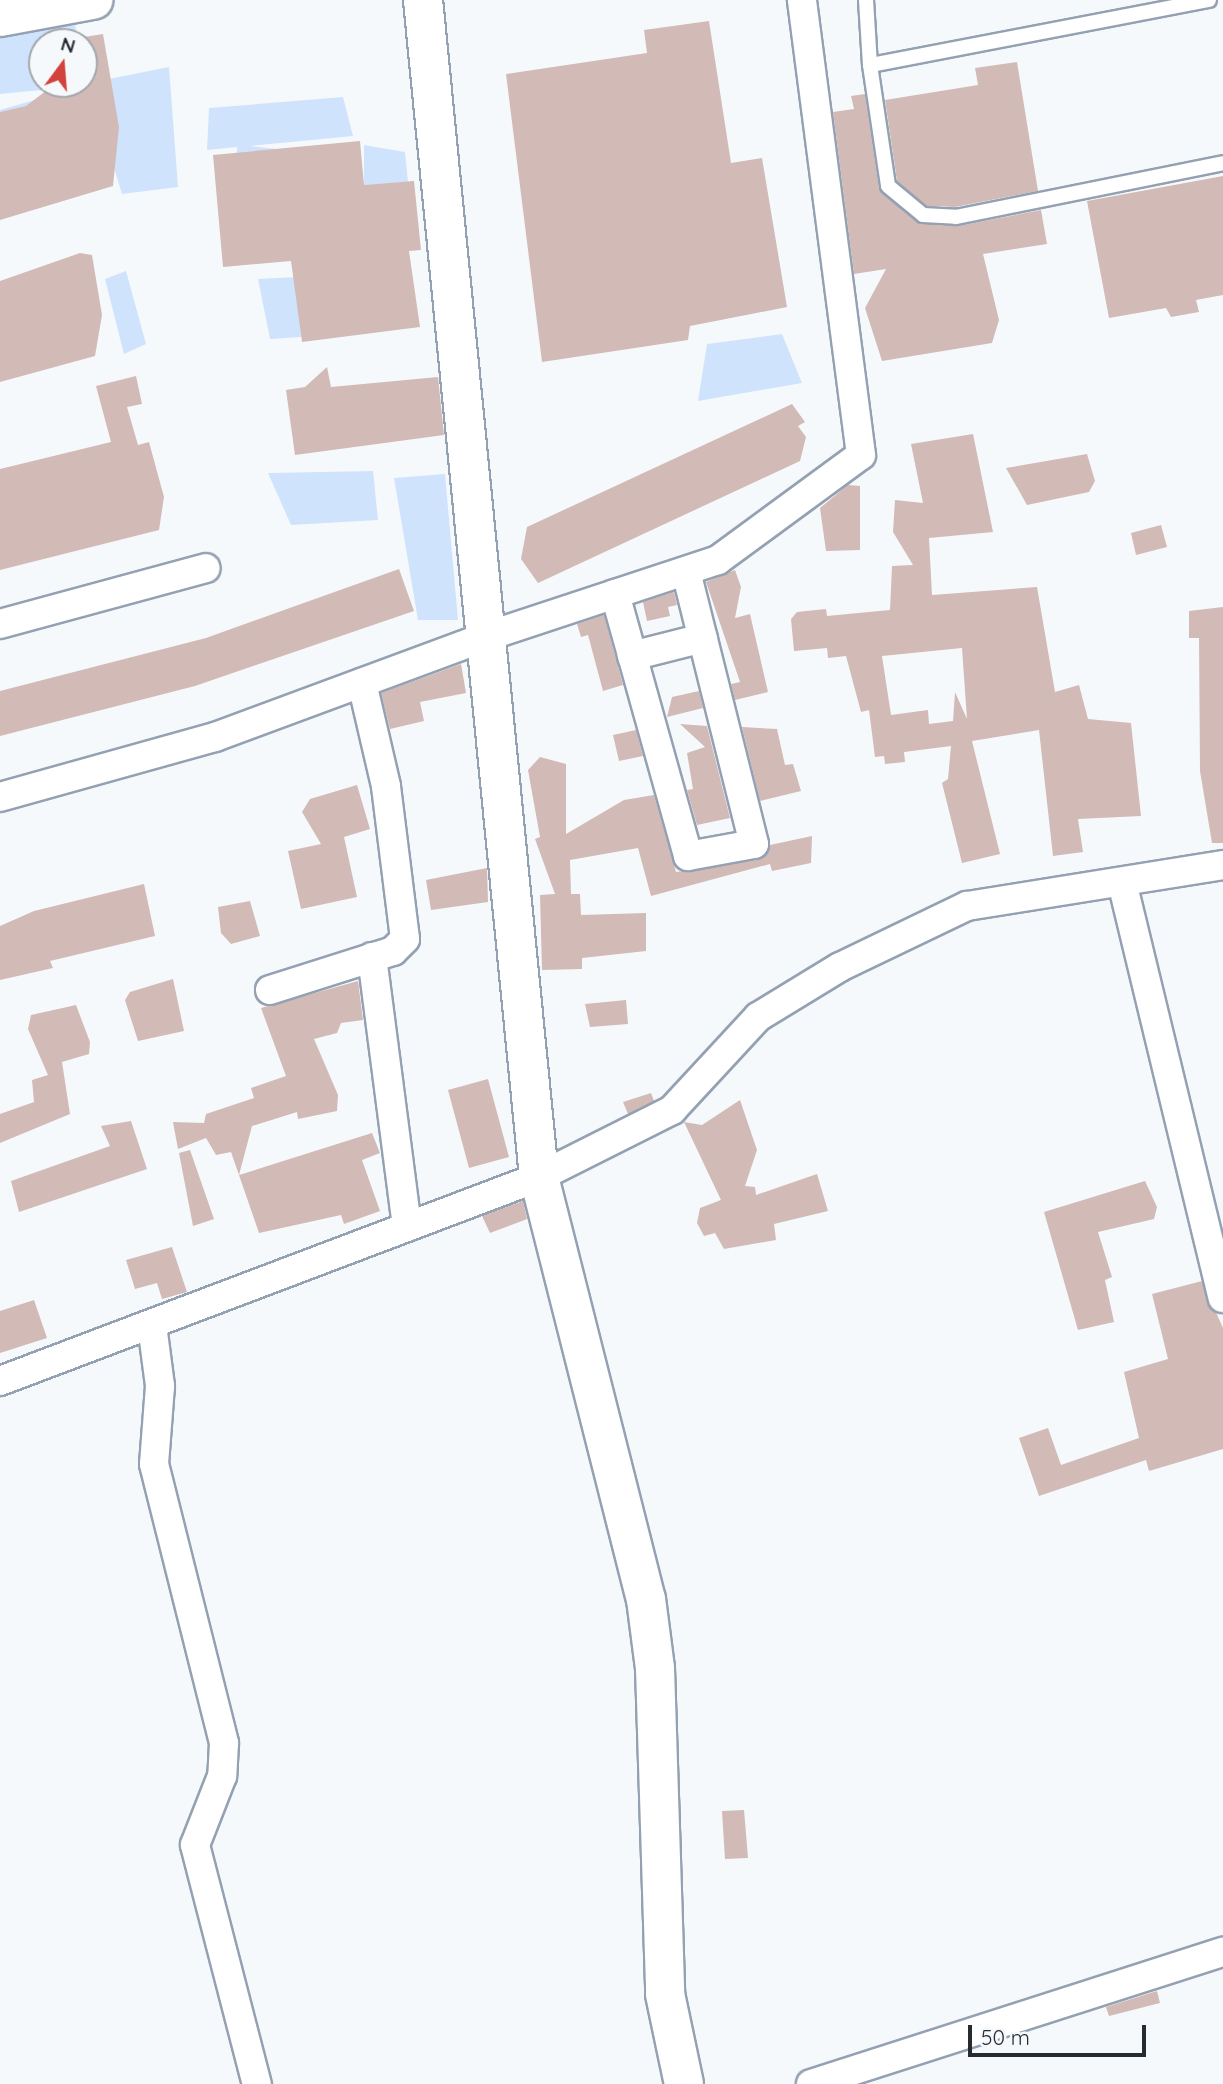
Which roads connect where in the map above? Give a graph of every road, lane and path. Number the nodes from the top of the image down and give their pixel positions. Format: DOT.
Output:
graph roads {
  1 [pos="93,0"];
  2 [pos="423,0"];
  3 [pos="803,0"];
  4 [pos="866,0"];
  5 [pos="1209,0"];
  6 [pos="0,17"];
  7 [pos="870,65"];
  8 [pos="1223,163"];
  9 [pos="206,569"];
  10 [pos="686,570"];
  11 [pos="615,594"];
  12 [pos="0,624"];
  13 [pos="485,637"];
  14 [pos="703,638"];
  15 [pos="632,656"];
  16 [pos="362,683"];
  17 [pos="0,797"];
  18 [pos="1223,865"];
  19 [pos="1122,882"];
  20 [pos="372,957"];
  21 [pos="270,990"];
  22 [pos="539,1177"];
  23 [pos="407,1227"];
  24 [pos="1223,1298"];
  25 [pos="152,1325"];
  26 [pos="0,1381"];
  27 [pos="1223,1952"];
  28 [pos="257,2084"];
  29 [pos="684,2084"];
  30 [pos="811,2084"];
  1 -- 6 [label="street"];
  2 -- 13 [label="street"];
  3 -- 10 [label="street"];
  4 -- 7 [label="lane"];
  5 -- 7 [label="lane"];
  7 -- 8 [label="lane"];
  9 -- 12 [label="street"];
  10 -- 11 [label="street"];
  10 -- 14 [label="street"];
  11 -- 13 [label="street"];
  11 -- 15 [label="street"];
  13 -- 16 [label="street"];
  13 -- 22 [label="street"];
  14 -- 15 [label="street"];
  14 -- 15 [label="street"];
  16 -- 17 [label="street"];
  16 -- 20 [label="street"];
  18 -- 19 [label="street"];
  19 -- 22 [label="street"];
  19 -- 24 [label="street"];
  20 -- 21 [label="street"];
  20 -- 23 [label="street"];
  22 -- 23 [label="street"];
  22 -- 29 [label="street"];
  23 -- 25 [label="street"];
  25 -- 26 [label="street"];
  25 -- 28 [label="street"];
  27 -- 30 [label="street"];
}
